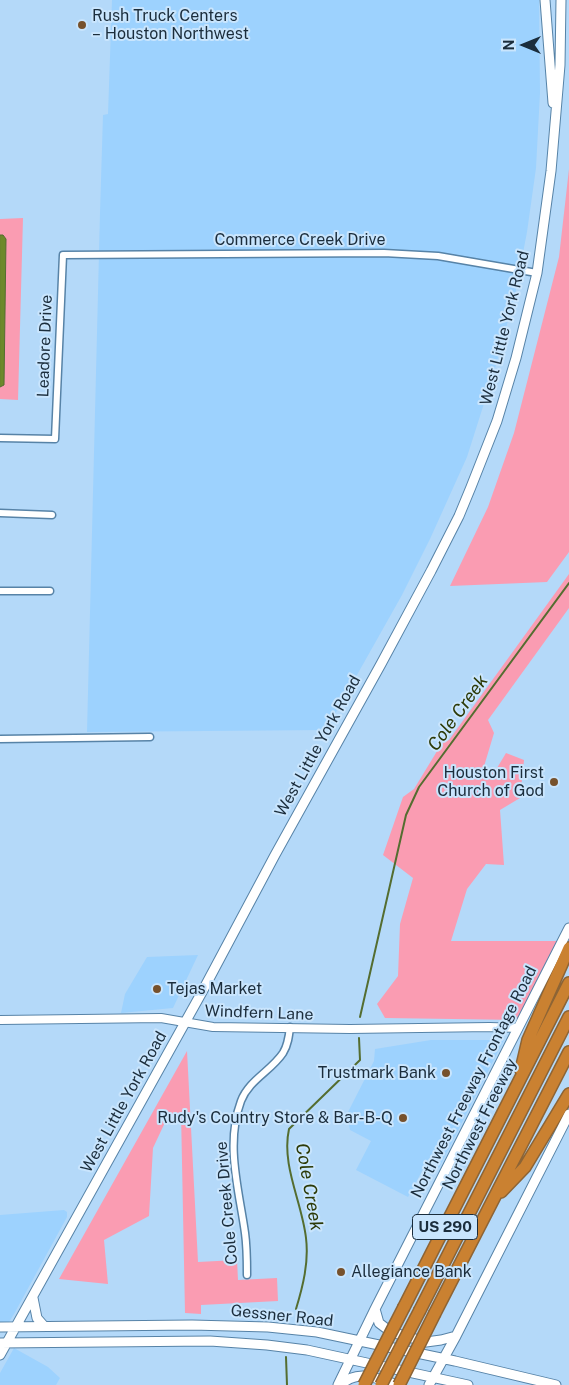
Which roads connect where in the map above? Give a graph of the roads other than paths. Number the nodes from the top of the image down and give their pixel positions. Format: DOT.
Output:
graph roads {
  1 [pos="545,0"];
  2 [pos="561,0"];
  3 [pos="555,113"];
  4 [pos="62,255"];
  5 [pos="537,273"];
  6 [pos="0,438"];
  7 [pos="0,513"];
  8 [pos="52,515"];
  9 [pos="0,591"];
  10 [pos="50,591"];
  11 [pos="150,737"];
  12 [pos="0,739"];
  13 [pos="569,928"];
  14 [pos="569,948"];
  15 [pos="569,983"];
  16 [pos="569,1017"];
  17 [pos="0,1020"];
  18 [pos="185,1023"];
  19 [pos="290,1027"];
  20 [pos="518,1028"];
  21 [pos="569,1052"];
  22 [pos="517,1086"];
  23 [pos="569,1094"];
  24 [pos="569,1114"];
  25 [pos="491,1203"];
  26 [pos="247,1275"];
  27 [pos="33,1298"];
  28 [pos="375,1309"];
  29 [pos="133,1325"];
  30 [pos="44,1326"];
  31 [pos="220,1326"];
  32 [pos="0,1327"];
  33 [pos="16,1327"];
  34 [pos="456,1336"];
  35 [pos="360,1341"];
  36 [pos="133,1342"];
  37 [pos="220,1342"];
  38 [pos="4,1343"];
  39 [pos="0,1355"];
  40 [pos="350,1360"];
  41 [pos="444,1360"];
  42 [pos="431,1382"];
  43 [pos="530,1382"];
  44 [pos="339,1385"];
  45 [pos="364,1385"];
  46 [pos="381,1385"];
  47 [pos="399,1385"];
  48 [pos="468,1385"];
  49 [pos="556,1385"];
  1 -- 3 [label="main road, West Little York Road"];
  2 -- 3 [label="main road, West Little York Road"];
  3 -- 5 [label="main road, West Little York Road"];
  4 -- 5 [label="street, Commerce Creek Drive"];
  4 -- 6 [label="street, Leadore Drive"];
  5 -- 18 [label="main road, West Little York Road"];
  7 -- 8 [label="street"];
  9 -- 10 [label="street"];
  11 -- 12 [label="street"];
  13 -- 20 [label="main road, Northwest Freeway Frontage Road"];
  14 -- 22 [label="highway"];
  15 -- 22 [label="highway, Northwest Freeway / US 290"];
  16 -- 46 [label="highway, bridge"];
  17 -- 18 [label="street, Windfern Lane"];
  18 -- 19 [label="street, Windfern Lane"];
  18 -- 27 [label="main road, West Little York Road"];
  19 -- 20 [label="street, Windfern Lane"];
  19 -- 26 [label="street, Cole Creek Drive"];
  20 -- 28 [label="main road, Northwest Freeway Frontage Road"];
  21 -- 25 [label="highway, US 290"];
  22 -- 45 [label="highway, Northwest Freeway / US 290, bridge"];
  23 -- 25 [label="highway"];
  24 -- 34 [label="main road"];
  25 -- 47 [label="highway, US 290, bridge"];
  27 -- 30 [label="main road"];
  27 -- 33 [label="main road, West Little York Road"];
  28 -- 34 [label="main road"];
  28 -- 35 [label="main road, Northwest Freeway Frontage Road"];
  29 -- 30 [label="main road, Gessner Road"];
  29 -- 31 [label="main road, Gessner Road"];
  29 -- 36 [label="main road"];
  30 -- 33 [label="main road, Gessner Road"];
  31 -- 35 [label="main road, Gessner Road"];
  31 -- 37 [label="main road"];
  32 -- 33 [label="main road, Gessner Road"];
  33 -- 38 [label="main road, West Little York Road"];
  34 -- 41 [label="main road"];
  35 -- 40 [label="main road, Northwest Freeway Frontage Road"];
  35 -- 41 [label="main road, Gessner Road"];
  36 -- 37 [label="main road, Gessner Road"];
  36 -- 38 [label="main road, Gessner Road"];
  37 -- 40 [label="main road, Gessner Road"];
  38 -- 39 [label="main road, West Little York Road"];
  40 -- 42 [label="main road, Gessner Road"];
  40 -- 44 [label="main road, Northwest Freeway Frontage Road"];
  41 -- 42 [label="main road"];
  41 -- 43 [label="main road, Gessner Road"];
  42 -- 48 [label="main road, Gessner Road"];
  43 -- 49 [label="main road, Gessner Road"];
  44 -- 47 [label="main road"];
}
